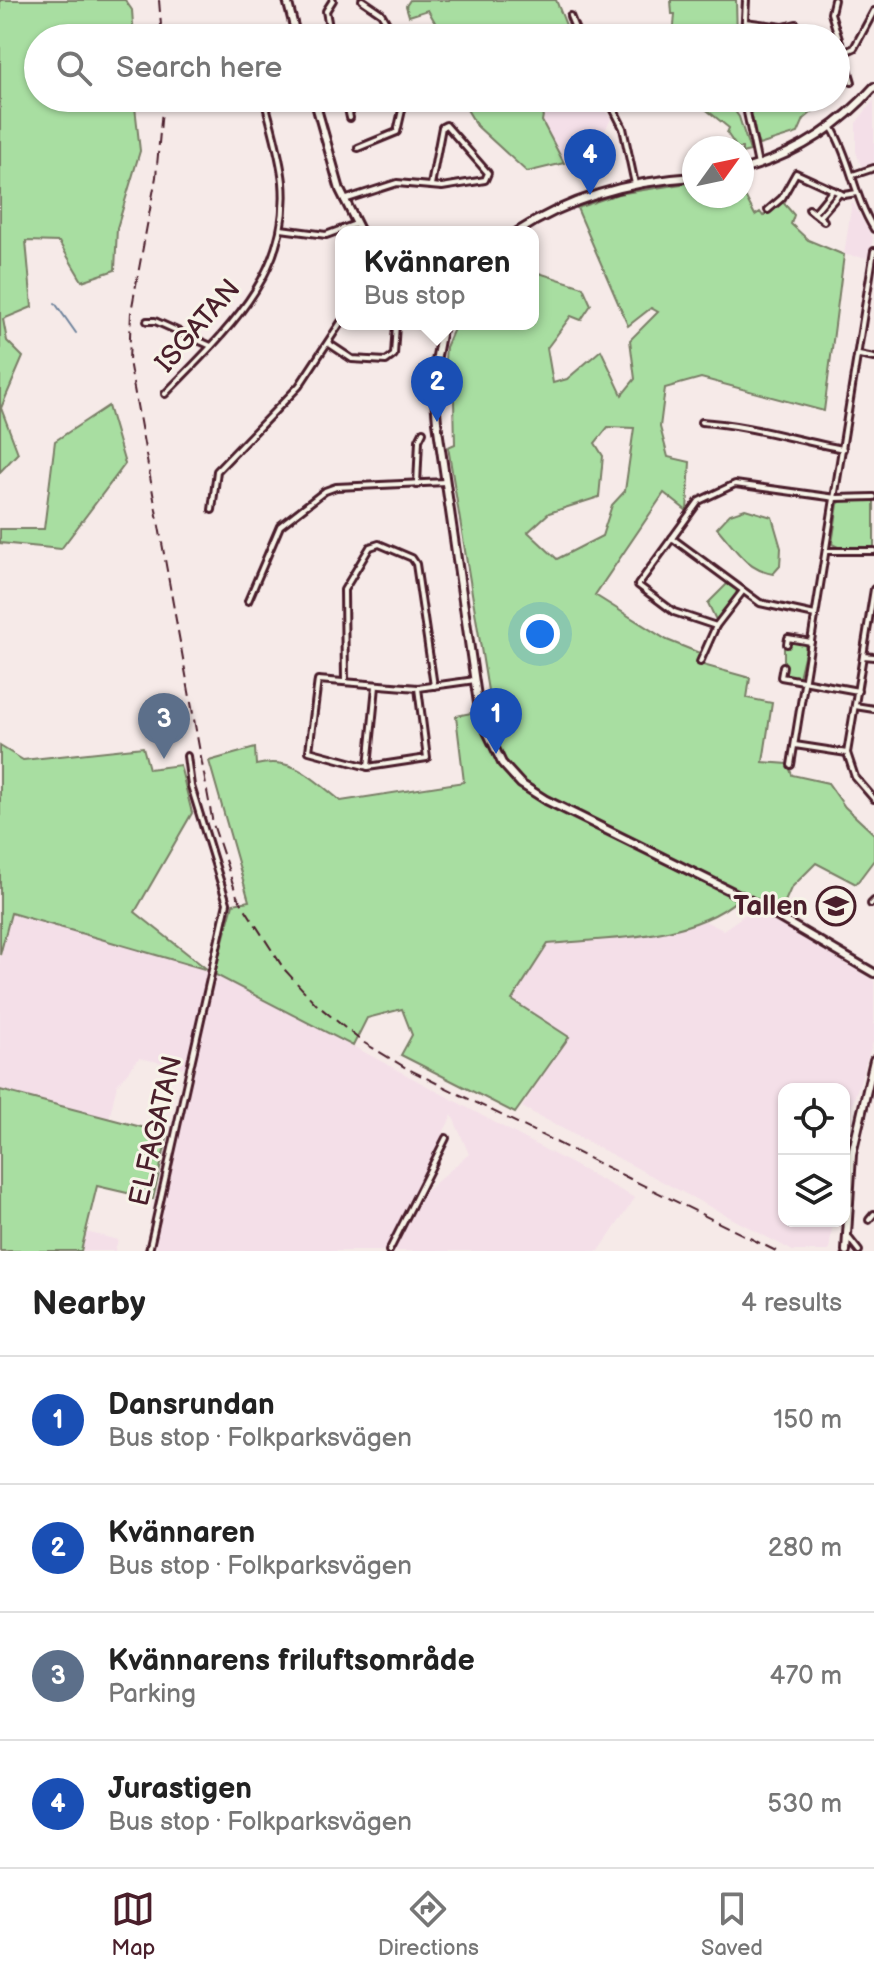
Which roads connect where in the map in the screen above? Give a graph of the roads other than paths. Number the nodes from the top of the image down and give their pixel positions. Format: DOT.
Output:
graph roads {
  1 [pos="287,0"];
  2 [pos="333,0"];
  3 [pos="362,0"];
  4 [pos="746,0"];
  5 [pos="834,0"];
  6 [pos="874,11"];
  7 [pos="570,16"];
  8 [pos="745,22"];
  9 [pos="293,24"];
  10 [pos="328,24"];
  11 [pos="387,24"];
  12 [pos="573,24"];
  13 [pos="758,24"];
  14 [pos="834,24"];
  15 [pos="850,50"];
  16 [pos="850,76"];
  17 [pos="852,82"];
  18 [pos="874,87"];
  19 [pos="850,110"];
  20 [pos="267,112"];
  21 [pos="318,112"];
  22 [pos="349,112"];
  23 [pos="402,112"];
  24 [pos="615,112"];
  25 [pos="747,112"];
  26 [pos="848,112"];
  27 [pos="350,118"];
  28 [pos="832,128"];
  29 [pos="358,148"];
  30 [pos="758,165"];
  31 [pos="754,166"];
  32 [pos="874,168"];
  33 [pos="853,175"];
  34 [pos="682,178"];
  35 [pos="635,184"];
  36 [pos="431,185"];
  37 [pos="833,190"];
  38 [pos="840,193"];
  39 [pos="857,193"];
  40 [pos="344,200"];
  41 [pos="768,210"];
  42 [pos="356,224"];
  43 [pos="351,226"];
  44 [pos="529,226"];
  45 [pos="280,229"];
  46 [pos="874,229"];
  47 [pos="335,232"];
  48 [pos="874,251"];
  49 [pos="147,321"];
  50 [pos="336,330"];
  51 [pos="396,330"];
  52 [pos="442,330"];
  53 [pos="328,343"];
  54 [pos="211,346"];
  55 [pos="859,355"];
  56 [pos="874,358"];
  57 [pos="165,394"];
  58 [pos="701,422"];
  59 [pos="423,432"];
  60 [pos="843,449"];
  61 [pos="446,482"];
  62 [pos="417,485"];
  63 [pos="874,497"];
  64 [pos="836,498"];
  65 [pos="212,510"];
  66 [pos="672,538"];
  67 [pos="827,551"];
  68 [pos="874,551"];
  69 [pos="874,589"];
  70 [pos="743,591"];
  71 [pos="248,601"];
  72 [pos="816,615"];
  73 [pos="716,626"];
  74 [pos="811,642"];
  75 [pos="787,644"];
  76 [pos="863,656"];
  77 [pos="874,657"];
  78 [pos="700,662"];
  79 [pos="783,666"];
  80 [pos="475,680"];
  81 [pos="345,682"];
  82 [pos="805,682"];
  83 [pos="376,686"];
  84 [pos="434,686"];
  85 [pos="418,688"];
  86 [pos="858,691"];
  87 [pos="855,706"];
  88 [pos="874,709"];
  89 [pos="795,745"];
  90 [pos="847,753"];
  91 [pos="187,756"];
  92 [pos="791,765"];
  93 [pos="368,767"];
  94 [pos="874,799"];
  95 [pos="874,973"];
  96 [pos="874,1060"];
  97 [pos="446,1138"];
  98 [pos="874,1214"];
  99 [pos="869,1220"];
  100 [pos="847,1235"];
  101 [pos="149,1251"];
  102 [pos="389,1251"];
  103 [pos="846,1251"];
  104 [pos="859,1251"];
  1 -- 9 [label="main road"];
  2 -- 10 [label="street"];
  3 -- 11 [label="street"];
  4 -- 8 [label="street"];
  5 -- 14 [label="street"];
  6 -- 15 [label="street"];
  7 -- 12 [label="street"];
  8 -- 13 [label="street"];
  16 -- 17 [label="street"];
  18 -- 19 [label="main road"];
  20 -- 45 [label="street, ISGATAN"];
  21 -- 40 [label="main road"];
  22 -- 27 [label="street"];
  23 -- 29 [label="street"];
  24 -- 35 [label="street"];
  25 -- 30 [label="street"];
  26 -- 28 [label="main road"];
  28 -- 30 [label="main road"];
  28 -- 33 [label="street"];
  30 -- 31 [label="main road"];
  32 -- 33 [label="street"];
  33 -- 39 [label="street"];
  34 -- 35 [label="main road"];
  35 -- 44 [label="main road"];
  36 -- 36 [label="street"];
  36 -- 40 [label="street"];
  37 -- 38 [label="street"];
  37 -- 38 [label="street"];
  37 -- 41 [label="street"];
  38 -- 39 [label="street"];
  39 -- 46 [label="street"];
  40 -- 42 [label="main road"];
  42 -- 43 [label="street"];
  45 -- 47 [label="street"];
  45 -- 54 [label="street, ISGATAN"];
  48 -- 55 [label="street"];
  49 -- 54 [label="street"];
  50 -- 53 [label="street"];
  51 -- 53 [label="street"];
  52 -- 61 [label="main road"];
  53 -- 65 [label="street"];
  54 -- 57 [label="street, ISGATAN"];
  55 -- 56 [label="street"];
  55 -- 60 [label="street"];
  58 -- 60 [label="street"];
  59 -- 62 [label="street"];
  60 -- 64 [label="street"];
  61 -- 62 [label="street"];
  61 -- 80 [label="main road"];
  62 -- 71 [label="street"];
  63 -- 64 [label="street"];
  64 -- 66 [label="street"];
  64 -- 67 [label="street"];
  66 -- 70 [label="street"];
  66 -- 73 [label="street"];
  67 -- 68 [label="street"];
  67 -- 72 [label="street"];
  69 -- 76 [label="street"];
  70 -- 72 [label="street"];
  70 -- 73 [label="street"];
  72 -- 74 [label="street"];
  73 -- 78 [label="street"];
  74 -- 75 [label="street"];
  74 -- 82 [label="street"];
  76 -- 77 [label="street"];
  76 -- 86 [label="street"];
  79 -- 82 [label="street"];
  80 -- 84 [label="street"];
  80 -- 95 [label="main road"];
  81 -- 83 [label="street"];
  81 -- 84 [label="street"];
  81 -- 93 [label="street"];
  82 -- 86 [label="street"];
  82 -- 89 [label="street"];
  83 -- 85 [label="street"];
  83 -- 93 [label="street"];
  84 -- 85 [label="street"];
  85 -- 93 [label="street"];
  86 -- 87 [label="street"];
  87 -- 88 [label="street"];
  87 -- 90 [label="street"];
  89 -- 90 [label="street"];
  89 -- 92 [label="street"];
  90 -- 94 [label="street"];
  91 -- 101 [label="street, ELFAGATAN"];
  96 -- 100 [label="main road"];
  97 -- 102 [label="street"];
  98 -- 99 [label="street"];
  100 -- 103 [label="main road"];
  100 -- 104 [label="street"];
}
